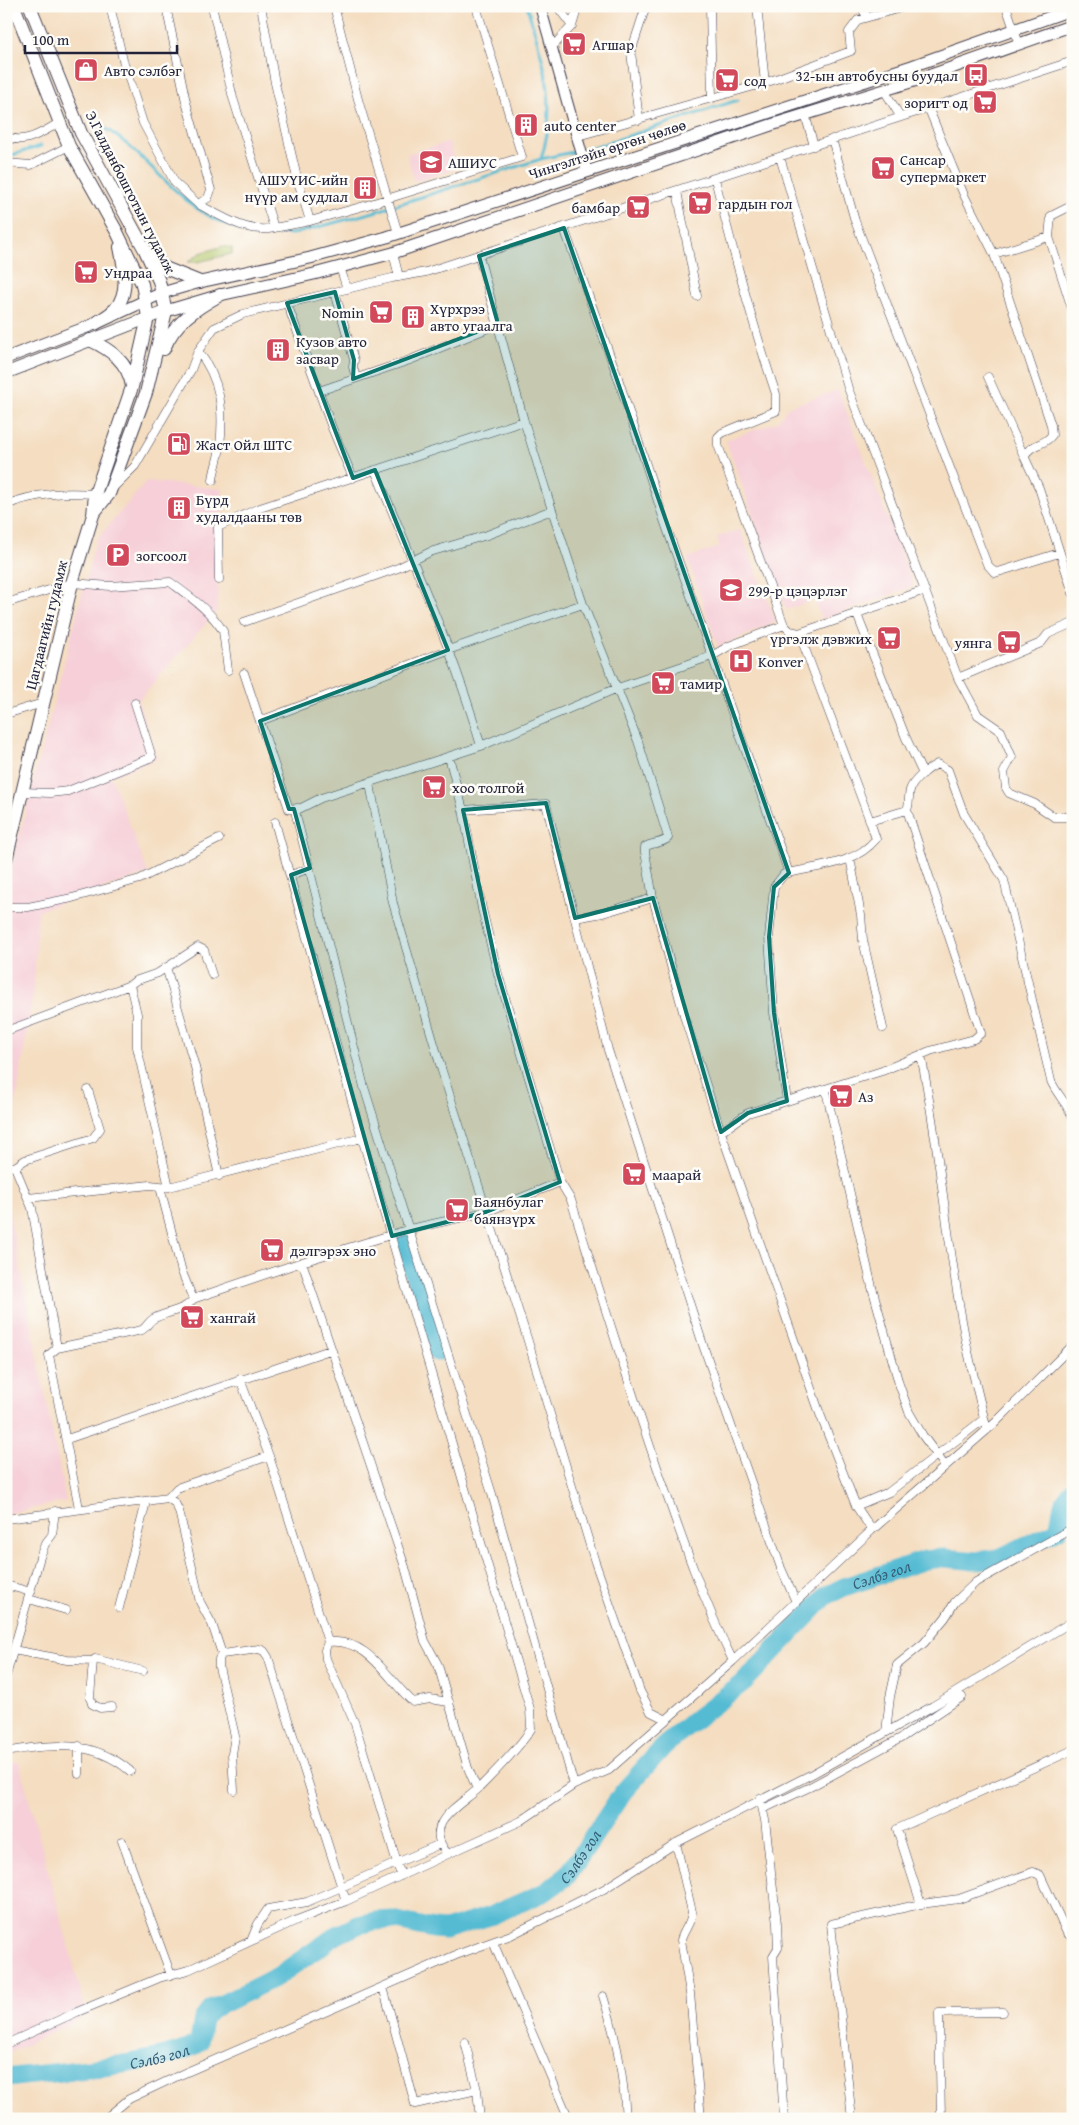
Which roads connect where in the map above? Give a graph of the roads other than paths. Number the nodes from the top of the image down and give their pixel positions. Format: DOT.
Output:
graph roads {
  1 [pos="14,6"];
  2 [pos="30,6"];
  3 [pos="110,6"];
  4 [pos="166,6"];
  5 [pos="212,6"];
  6 [pos="261,6"];
  7 [pos="334,6"];
  8 [pos="476,6"];
  9 [pos="540,6"];
  10 [pos="557,6"];
  11 [pos="578,6"];
  12 [pos="646,6"];
  13 [pos="710,6"];
  14 [pos="757,6"];
  15 [pos="861,6"];
  16 [pos="908,6"];
  17 [pos="1006,6"];
  18 [pos="1073,9"];
  19 [pos="867,17"];
  20 [pos="1073,25"];
  21 [pos="572,26"];
  22 [pos="1014,30"];
  23 [pos="1019,44"];
  24 [pos="552,48"];
  25 [pos="1073,61"];
  26 [pos="765,83"];
  27 [pos="884,90"];
  28 [pos="712,98"];
  29 [pos="928,107"];
  30 [pos="805,114"];
  31 [pos="900,116"];
  32 [pos="639,120"];
  33 [pos="59,123"];
  34 [pos="6,136"];
  35 [pos="832,139"];
  36 [pos="69,146"];
  37 [pos="580,146"];
  38 [pos="814,146"];
  39 [pos="780,157"];
  40 [pos="6,163"];
  41 [pos="587,172"];
  42 [pos="715,179"];
  43 [pos="677,191"];
  44 [pos="388,199"];
  45 [pos="198,204"];
  46 [pos="1073,205"];
  47 [pos="310,221"];
  48 [pos="274,228"];
  49 [pos="564,228"];
  50 [pos="117,232"];
  51 [pos="398,233"];
  52 [pos="1049,237"];
  53 [pos="146,250"];
  54 [pos="393,252"];
  55 [pos="994,254"];
  56 [pos="479,256"];
  57 [pos="340,268"];
  58 [pos="399,277"];
  59 [pos="200,282"];
  60 [pos="347,289"];
  61 [pos="335,292"];
  62 [pos="162,294"];
  63 [pos="220,294"];
  64 [pos="697,296"];
  65 [pos="146,301"];
  66 [pos="287,303"];
  67 [pos="166,311"];
  68 [pos="1073,312"];
  69 [pos="148,317"];
  70 [pos="95,324"];
  71 [pos="498,324"];
  72 [pos="90,340"];
  73 [pos="198,350"];
  74 [pos="6,358"];
  75 [pos="6,373"];
  76 [pos="988,377"];
  77 [pos="356,378"];
  78 [pos="132,387"];
  79 [pos="319,391"];
  80 [pos="146,393"];
  81 [pos="524,420"];
  82 [pos="1024,456"];
  83 [pos="376,470"];
  84 [pos="353,478"];
  85 [pos="213,480"];
  86 [pos="110,491"];
  87 [pos="95,494"];
  88 [pos="6,505"];
  89 [pos="552,510"];
  90 [pos="93,515"];
  91 [pos="1059,553"];
  92 [pos="412,560"];
  93 [pos="219,580"];
  94 [pos="72,582"];
  95 [pos="925,590"];
  96 [pos="1073,594"];
  97 [pos="6,603"];
  98 [pos="583,604"];
  99 [pos="856,612"];
  100 [pos="244,622"];
  101 [pos="1073,623"];
  102 [pos="784,625"];
  103 [pos="799,633"];
  104 [pos="448,650"];
  105 [pos="712,656"];
  106 [pos="228,670"];
  107 [pos="244,673"];
  108 [pos="958,678"];
  109 [pos="615,689"];
  110 [pos="43,702"];
  111 [pos="135,703"];
  112 [pos="6,714"];
  113 [pos="260,721"];
  114 [pos="481,746"];
  115 [pos="449,757"];
  116 [pos="923,774"];
  117 [pos="370,784"];
  118 [pos="23,792"];
  119 [pos="298,808"];
  120 [pos="463,810"];
  121 [pos="907,810"];
  122 [pos="1073,818"];
  123 [pos="870,821"];
  124 [pos="275,822"];
  125 [pos="219,839"];
  126 [pos="850,858"];
  127 [pos="6,860"];
  128 [pos="310,868"];
  129 [pos="789,873"];
  130 [pos="291,875"];
  131 [pos="653,898"];
  132 [pos="6,907"];
  133 [pos="575,918"];
  134 [pos="166,967"];
  135 [pos="212,975"];
  136 [pos="130,986"];
  137 [pos="883,1028"];
  138 [pos="6,1031"];
  139 [pos="921,1055"];
  140 [pos="88,1090"];
  141 [pos="826,1091"];
  142 [pos="787,1102"];
  143 [pos="1073,1118"];
  144 [pos="721,1132"];
  145 [pos="362,1138"];
  146 [pos="6,1166"];
  147 [pos="15,1166"];
  148 [pos="218,1176"];
  149 [pos="560,1182"];
  150 [pos="160,1187"];
  151 [pos="169,1187"];
  152 [pos="28,1198"];
  153 [pos="486,1212"];
  154 [pos="410,1229"];
  155 [pos="392,1236"];
  156 [pos="302,1262"];
  157 [pos="192,1299"];
  158 [pos="1073,1345"];
  159 [pos="57,1348"];
  160 [pos="330,1350"];
  161 [pos="240,1379"];
  162 [pos="984,1419"];
  163 [pos="987,1430"];
  164 [pos="67,1438"];
  165 [pos="936,1454"];
  166 [pos="269,1456"];
  167 [pos="945,1466"];
  168 [pos="168,1498"];
  169 [pos="146,1502"];
  170 [pos="856,1506"];
  171 [pos="80,1508"];
  172 [pos="55,1511"];
  173 [pos="6,1519"];
  174 [pos="1073,1528"];
  175 [pos="872,1530"];
  176 [pos="6,1585"];
  177 [pos="30,1596"];
  178 [pos="796,1602"];
  179 [pos="119,1608"];
  180 [pos="66,1610"];
  181 [pos="1073,1620"];
  182 [pos="328,1642"];
  183 [pos="13,1650"];
  184 [pos="222,1654"];
  185 [pos="93,1661"];
  186 [pos="733,1661"];
  187 [pos="144,1671"];
  188 [pos="6,1676"];
  189 [pos="962,1697"];
  190 [pos="448,1702"];
  191 [pos="112,1708"];
  192 [pos="667,1720"];
  193 [pos="886,1732"];
  194 [pos="80,1746"];
  195 [pos="1073,1750"];
  196 [pos="6,1752"];
  197 [pos="130,1771"];
  198 [pos="79,1774"];
  199 [pos="574,1785"];
  200 [pos="477,1789"];
  201 [pos="234,1790"];
  202 [pos="760,1798"];
  203 [pos="763,1809"];
  204 [pos="122,1841"];
  205 [pos="676,1843"];
  206 [pos="440,1844"];
  207 [pos="448,1854"];
  208 [pos="396,1861"];
  209 [pos="401,1876"];
  210 [pos="341,1886"];
  211 [pos="346,1901"];
  212 [pos="921,1904"];
  213 [pos="1073,1938"];
  214 [pos="252,1940"];
  215 [pos="493,1942"];
  216 [pos="171,1975"];
  217 [pos="383,1988"];
  218 [pos="603,1996"];
  219 [pos="1003,2012"];
  220 [pos="465,2042"];
  221 [pos="6,2044"];
  222 [pos="477,2090"];
  223 [pos="89,2119"];
  224 [pos="106,2119"];
  225 [pos="480,2119"];
  226 [pos="569,2119"];
  227 [pos="626,2119"];
  228 [pos="701,2119"];
  229 [pos="784,2119"];
  230 [pos="852,2119"];
  231 [pos="940,2119"];
  1 -- 33 [label="main road, Э.Галданбошготын гудамж"];
  2 -- 53 [label="main road, Э.Галданбошготын гудамж"];
  3 -- 45 [label="street"];
  4 -- 45 [label="street"];
  5 -- 48 [label="street"];
  6 -- 47 [label="street"];
  7 -- 44 [label="street"];
  8 -- 44 [label="street"];
  9 -- 24 [label="street"];
  10 -- 21 [label="street"];
  11 -- 21 [label="street"];
  12 -- 32 [label="street"];
  13 -- 28 [label="street"];
  14 -- 26 [label="street"];
  15 -- 19 [label="street"];
  16 -- 19 [label="street"];
  17 -- 22 [label="street"];
  18 -- 22 [label="main road, Чингэлтэйн өргөн чөлөө"];
  19 -- 26 [label="street"];
  20 -- 23 [label="main road, Чингэлтэйн өргөн чөлөө"];
  21 -- 24 [label="street"];
  22 -- 23 [label="street"];
  22 -- 41 [label="main road, Чингэлтэйн өргөн чөлөө"];
  23 -- 27 [label="main road, Чингэлтэйн өргөн чөлөө"];
  24 -- 37 [label="street"];
  25 -- 29 [label="street"];
  26 -- 28 [label="street"];
  27 -- 30 [label="main road, Чингэлтэйн өргөн чөлөө"];
  27 -- 31 [label="street"];
  28 -- 32 [label="street"];
  29 -- 31 [label="street"];
  29 -- 55 [label="street"];
  30 -- 38 [label="street"];
  30 -- 54 [label="main road, Чингэлтэйн өргөн чөлөө"];
  31 -- 35 [label="street"];
  32 -- 37 [label="street"];
  33 -- 34 [label="street"];
  33 -- 36 [label="main road, Э.Галданбошготын гудамж"];
  35 -- 38 [label="street"];
  35 -- 91 [label="street"];
  36 -- 40 [label="street"];
  36 -- 50 [label="main road, Э.Галданбошготын гудамж"];
  37 -- 41 [label="street"];
  38 -- 39 [label="street"];
  39 -- 42 [label="street"];
  39 -- 95 [label="street"];
  41 -- 51 [label="main road, Чингэлтэйн өргөн чөлөө"];
  42 -- 43 [label="street"];
  42 -- 102 [label="street"];
  43 -- 49 [label="street"];
  43 -- 64 [label="street"];
  44 -- 47 [label="street"];
  44 -- 51 [label="street"];
  45 -- 48 [label="street"];
  46 -- 52 [label="street"];
  47 -- 48 [label="street"];
  49 -- 56 [label="street"];
  49 -- 105 [label="street"];
  50 -- 65 [label="main road, Э.Галданбошготын гудамж"];
  50 -- 70 [label="main road"];
  51 -- 59 [label="main road, Чингэлтэйн өргөн чөлөө"];
  52 -- 55 [label="street"];
  52 -- 68 [label="street"];
  53 -- 59 [label="main road"];
  53 -- 62 [label="main road, Э.Галданбошготын гудамж"];
  54 -- 57 [label="main road, Чингэлтэйн өргөн чөлөө"];
  54 -- 58 [label="street"];
  55 -- 82 [label="street"];
  56 -- 58 [label="street"];
  56 -- 71 [label="street"];
  57 -- 60 [label="street"];
  57 -- 63 [label="main road, Чингэлтэйн өргөн чөлөө"];
  58 -- 60 [label="street"];
  59 -- 62 [label="main road, Чингэлтэйн өргөн чөлөө"];
  60 -- 61 [label="street"];
  61 -- 66 [label="street"];
  61 -- 77 [label="street"];
  62 -- 65 [label="main road, Чингэлтэйн өргөн чөлөө"];
  62 -- 67 [label="main road, Э.Галданбошготын гудамж"];
  63 -- 67 [label="main road, Чингэлтэйн өргөн чөлөө"];
  63 -- 80 [label="main road"];
  65 -- 69 [label="main road, Э.Галданбошготын гудамж"];
  65 -- 70 [label="main road, Чингэлтэйн өргөн чөлөө"];
  66 -- 73 [label="street"];
  66 -- 79 [label="street"];
  67 -- 69 [label="main road, Чингэлтэйн өргөн чөлөө"];
  67 -- 80 [label="main road, Цагдаагийн гудамж"];
  69 -- 72 [label="main road, Чингэлтэйн өргөн чөлөө"];
  69 -- 78 [label="main road, Цагдаагийн гудамж"];
  70 -- 74 [label="main road, Чингэлтэйн өргөн чөлөө"];
  71 -- 77 [label="street"];
  71 -- 81 [label="street"];
  72 -- 75 [label="main road, Чингэлтэйн өргөн чөлөө"];
  72 -- 78 [label="main road"];
  73 -- 85 [label="street"];
  73 -- 86 [label="street"];
  76 -- 82 [label="street"];
  77 -- 79 [label="street"];
  78 -- 87 [label="main road, Цагдаагийн гудамж"];
  79 -- 84 [label="street"];
  80 -- 86 [label="main road, Цагдаагийн гудамж"];
  81 -- 83 [label="street"];
  81 -- 89 [label="street"];
  82 -- 91 [label="street"];
  83 -- 84 [label="street"];
  83 -- 92 [label="street"];
  84 -- 93 [label="street"];
  86 -- 90 [label="main road, Цагдаагийн гудамж"];
  87 -- 88 [label="street"];
  87 -- 90 [label="main road, Цагдаагийн гудамж"];
  89 -- 92 [label="street"];
  89 -- 98 [label="street"];
  90 -- 94 [label="main road, Цагдаагийн гудамж"];
  91 -- 96 [label="street"];
  92 -- 100 [label="street"];
  92 -- 104 [label="street"];
  94 -- 97 [label="street"];
  94 -- 106 [label="street"];
  94 -- 110 [label="main road, Цагдаагийн гудамж"];
  95 -- 99 [label="street"];
  95 -- 108 [label="street"];
  98 -- 104 [label="street"];
  98 -- 109 [label="street"];
  99 -- 103 [label="street"];
  99 -- 116 [label="street"];
  101 -- 108 [label="street"];
  102 -- 103 [label="street"];
  102 -- 105 [label="street"];
  103 -- 123 [label="street"];
  104 -- 113 [label="street"];
  104 -- 114 [label="street"];
  105 -- 109 [label="street"];
  105 -- 129 [label="street"];
  107 -- 113 [label="street"];
  108 -- 122 [label="street"];
  109 -- 114 [label="street"];
  109 -- 131 [label="street"];
  110 -- 112 [label="street"];
  110 -- 118 [label="main road, Цагдаагийн гудамж"];
  111 -- 118 [label="street"];
  113 -- 119 [label="street"];
  114 -- 115 [label="street"];
  115 -- 117 [label="street"];
  115 -- 120 [label="street"];
  116 -- 121 [label="street"];
  116 -- 143 [label="street"];
  117 -- 119 [label="street"];
  117 -- 153 [label="street"];
  118 -- 127 [label="main road, Цагдаагийн гудамж"];
  119 -- 128 [label="street"];
  120 -- 133 [label="street"];
  120 -- 149 [label="street"];
  121 -- 123 [label="street"];
  121 -- 139 [label="street"];
  123 -- 126 [label="street"];
  124 -- 130 [label="street"];
  125 -- 132 [label="street"];
  126 -- 129 [label="street"];
  126 -- 137 [label="street"];
  128 -- 130 [label="street"];
  128 -- 154 [label="street"];
  129 -- 142 [label="street"];
  130 -- 145 [label="street"];
  131 -- 133 [label="street"];
  131 -- 144 [label="street"];
  133 -- 178 [label="street"];
  134 -- 135 [label="street"];
  134 -- 136 [label="street"];
  134 -- 148 [label="street"];
  136 -- 138 [label="street"];
  136 -- 151 [label="street"];
  139 -- 141 [label="street"];
  139 -- 162 [label="street"];
  140 -- 147 [label="street"];
  141 -- 142 [label="street"];
  141 -- 165 [label="street"];
  142 -- 144 [label="street"];
  144 -- 170 [label="street"];
  145 -- 148 [label="street"];
  145 -- 155 [label="street"];
  146 -- 147 [label="street"];
  147 -- 152 [label="street"];
  148 -- 151 [label="street"];
  149 -- 153 [label="street"];
  149 -- 186 [label="street"];
  150 -- 151 [label="street"];
  150 -- 152 [label="street"];
  150 -- 157 [label="street"];
  152 -- 159 [label="street"];
  153 -- 154 [label="street"];
  153 -- 192 [label="street"];
  154 -- 155 [label="street"];
  154 -- 199 [label="street"];
  155 -- 156 [label="street"];
  155 -- 200 [label="street"];
  156 -- 157 [label="street"];
  156 -- 160 [label="street"];
  157 -- 159 [label="street"];
  158 -- 163 [label="street"];
  159 -- 164 [label="street"];
  160 -- 161 [label="street"];
  160 -- 190 [label="street"];
  161 -- 164 [label="street"];
  161 -- 166 [label="street"];
  162 -- 163 [label="street"];
  162 -- 165 [label="street"];
  163 -- 167 [label="street"];
  164 -- 171 [label="street"];
  165 -- 167 [label="street"];
  165 -- 170 [label="street"];
  166 -- 168 [label="street"];
  166 -- 182 [label="street"];
  167 -- 175 [label="street"];
  168 -- 169 [label="street"];
  168 -- 184 [label="street"];
  169 -- 171 [label="street"];
  169 -- 179 [label="street"];
  170 -- 175 [label="street"];
  171 -- 172 [label="street"];
  172 -- 173 [label="street"];
  172 -- 177 [label="street"];
  174 -- 193 [label="street"];
  175 -- 178 [label="street"];
  176 -- 177 [label="street"];
  177 -- 180 [label="street"];
  177 -- 183 [label="street"];
  178 -- 186 [label="street"];
  181 -- 193 [label="street"];
  182 -- 190 [label="street"];
  182 -- 208 [label="street"];
  183 -- 185 [label="street"];
  183 -- 188 [label="street"];
  184 -- 201 [label="street"];
  184 -- 210 [label="street"];
  185 -- 187 [label="street"];
  185 -- 191 [label="street"];
  186 -- 192 [label="street"];
  189 -- 203 [label="street"];
  190 -- 200 [label="street"];
  192 -- 199 [label="street"];
  193 -- 202 [label="street"];
  194 -- 196 [label="street"];
  194 -- 197 [label="street"];
  194 -- 198 [label="street"];
  195 -- 212 [label="street"];
  199 -- 207 [label="street"];
  200 -- 206 [label="street"];
  202 -- 203 [label="street"];
  202 -- 205 [label="street"];
  203 -- 229 [label="street"];
  204 -- 216 [label="street"];
  205 -- 215 [label="street"];
  205 -- 228 [label="street"];
  206 -- 207 [label="street"];
  206 -- 208 [label="street"];
  207 -- 209 [label="street"];
  208 -- 209 [label="street"];
  208 -- 210 [label="street"];
  209 -- 211 [label="street"];
  210 -- 211 [label="street"];
  210 -- 214 [label="street"];
  211 -- 214 [label="street"];
  212 -- 213 [label="street"];
  212 -- 230 [label="street"];
  214 -- 216 [label="street"];
  215 -- 217 [label="street"];
  215 -- 226 [label="street"];
  216 -- 221 [label="street"];
  217 -- 222 [label="street"];
  217 -- 224 [label="street"];
  218 -- 227 [label="street"];
  219 -- 231 [label="street"];
  220 -- 222 [label="street"];
  222 -- 225 [label="street"];
  223 -- 224 [label="street"];
}
